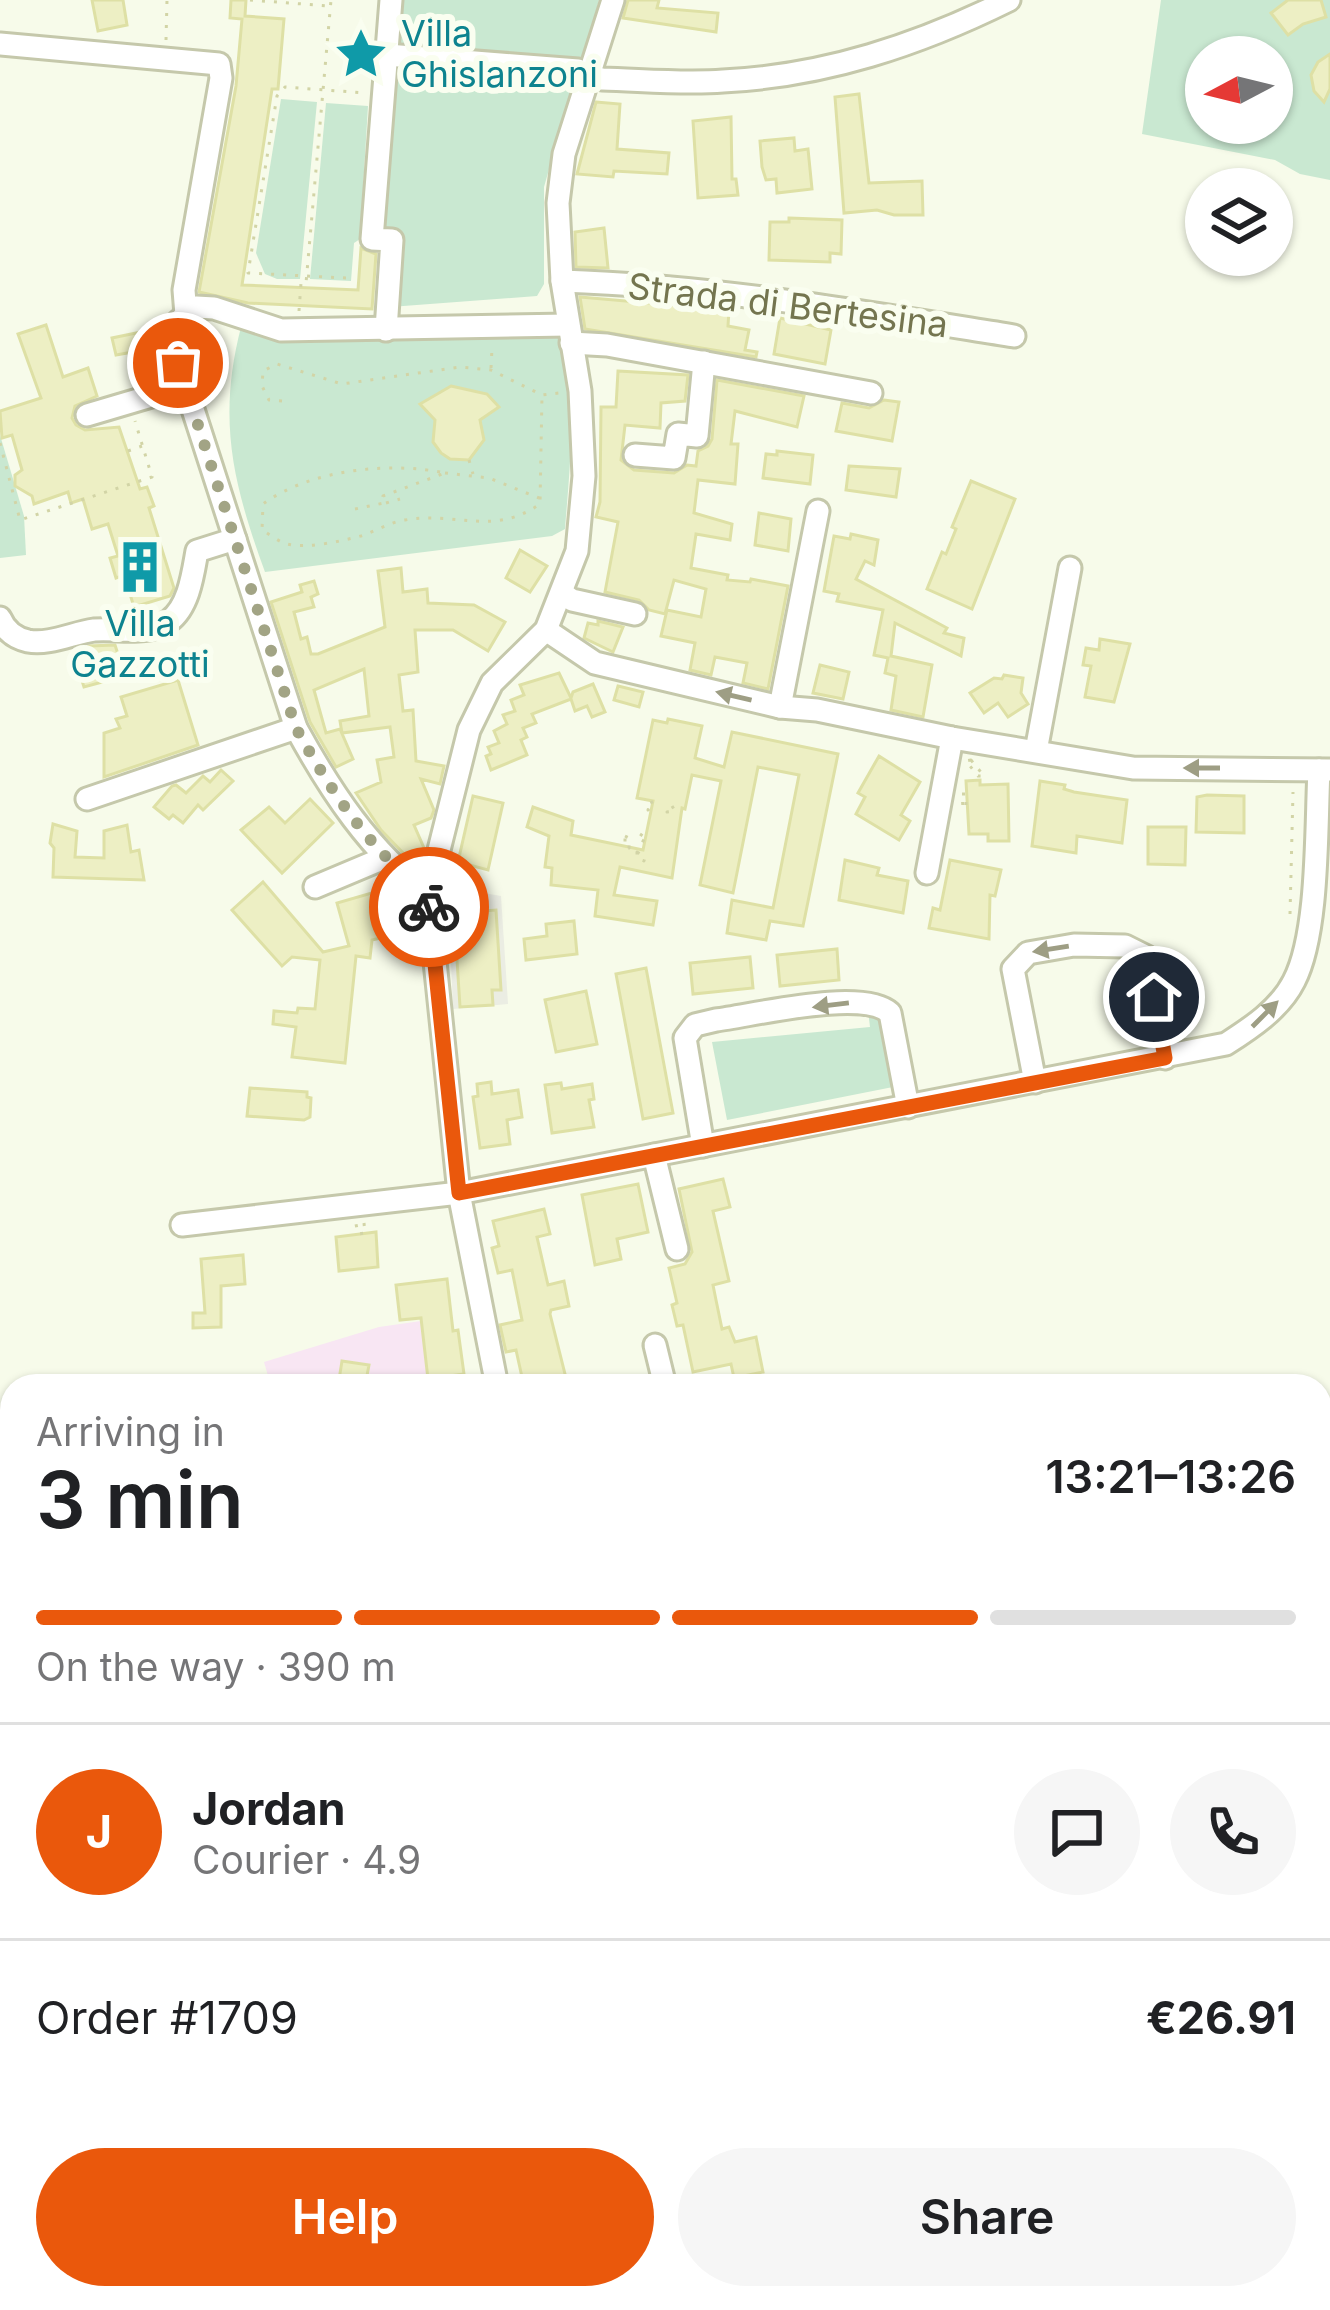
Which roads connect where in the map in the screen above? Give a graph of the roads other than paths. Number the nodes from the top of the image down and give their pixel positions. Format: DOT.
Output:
graph roads {
  1 [pos="391,0"];
  2 [pos="613,0"];
  3 [pos="1009,0"];
  4 [pos="0,44"];
  5 [pos="387,55"];
  6 [pos="589,77"];
  7 [pos="562,281"];
  8 [pos="186,315"];
  9 [pos="386,330"];
  10 [pos="570,334"];
  11 [pos="1014,336"];
  12 [pos="704,362"];
  13 [pos="185,386"];
  14 [pos="872,393"];
  15 [pos="87,415"];
  16 [pos="635,455"];
  17 [pos="818,511"];
  18 [pos="235,539"];
  19 [pos="1070,568"];
  20 [pos="562,593"];
  21 [pos="634,614"];
  22 [pos="0,618"];
  23 [pos="546,630"];
  24 [pos="780,707"];
  25 [pos="296,728"];
  26 [pos="952,738"];
  27 [pos="1036,751"];
  28 [pos="1322,774"];
  29 [pos="87,799"];
  30 [pos="384,858"];
  31 [pos="926,873"];
  32 [pos="315,887"];
  33 [pos="428,894"];
  34 [pos="1165,1058"];
  35 [pos="1035,1082"];
  36 [pos="908,1107"];
  37 [pos="703,1146"];
  38 [pos="654,1155"];
  39 [pos="459,1193"];
  40 [pos="182,1225"];
  41 [pos="676,1249"];
  42 [pos="655,1345"];
  43 [pos="494,1374"];
  44 [pos="662,1374"];
  1 -- 5 [label="street"];
  2 -- 6 [label="street"];
  3 -- 6 [label="street"];
  4 -- 8 [label="street"];
  5 -- 6 [label="street"];
  5 -- 9 [label="street"];
  6 -- 7 [label="street"];
  7 -- 10 [label="street"];
  7 -- 11 [label="street, Strada di Bertesina"];
  8 -- 9 [label="street, Strada di Bertesina"];
  8 -- 13 [label="street"];
  9 -- 10 [label="street, Strada di Bertesina"];
  10 -- 12 [label="street, Strada di Bertesina"];
  10 -- 20 [label="street"];
  12 -- 14 [label="street, Strada di Bertesina"];
  12 -- 16 [label="street, Strada di Bertesina"];
  13 -- 15 [label="street"];
  13 -- 18 [label="street"];
  17 -- 24 [label="street"];
  18 -- 22 [label="street"];
  18 -- 25 [label="street"];
  19 -- 27 [label="street"];
  20 -- 21 [label="street"];
  20 -- 23 [label="street"];
  24 -- 23 [label="street, one-way"];
  23 -- 33 [label="street"];
  24 -- 26 [label="street"];
  25 -- 29 [label="street"];
  25 -- 30 [label="street"];
  26 -- 27 [label="street"];
  26 -- 31 [label="street"];
  28 -- 27 [label="street, one-way"];
  34 -- 28 [label="street, one-way"];
  30 -- 32 [label="street"];
  30 -- 33 [label="street"];
  33 -- 39 [label="street"];
  34 -- 35 [label="street"];
  34 -- 35 [label="street, one-way"];
  35 -- 36 [label="street"];
  36 -- 37 [label="street"];
  36 -- 37 [label="street, one-way"];
  37 -- 38 [label="street"];
  38 -- 39 [label="street"];
  38 -- 41 [label="street"];
  39 -- 40 [label="street"];
  39 -- 43 [label="street"];
  42 -- 44 [label="street"];
}
